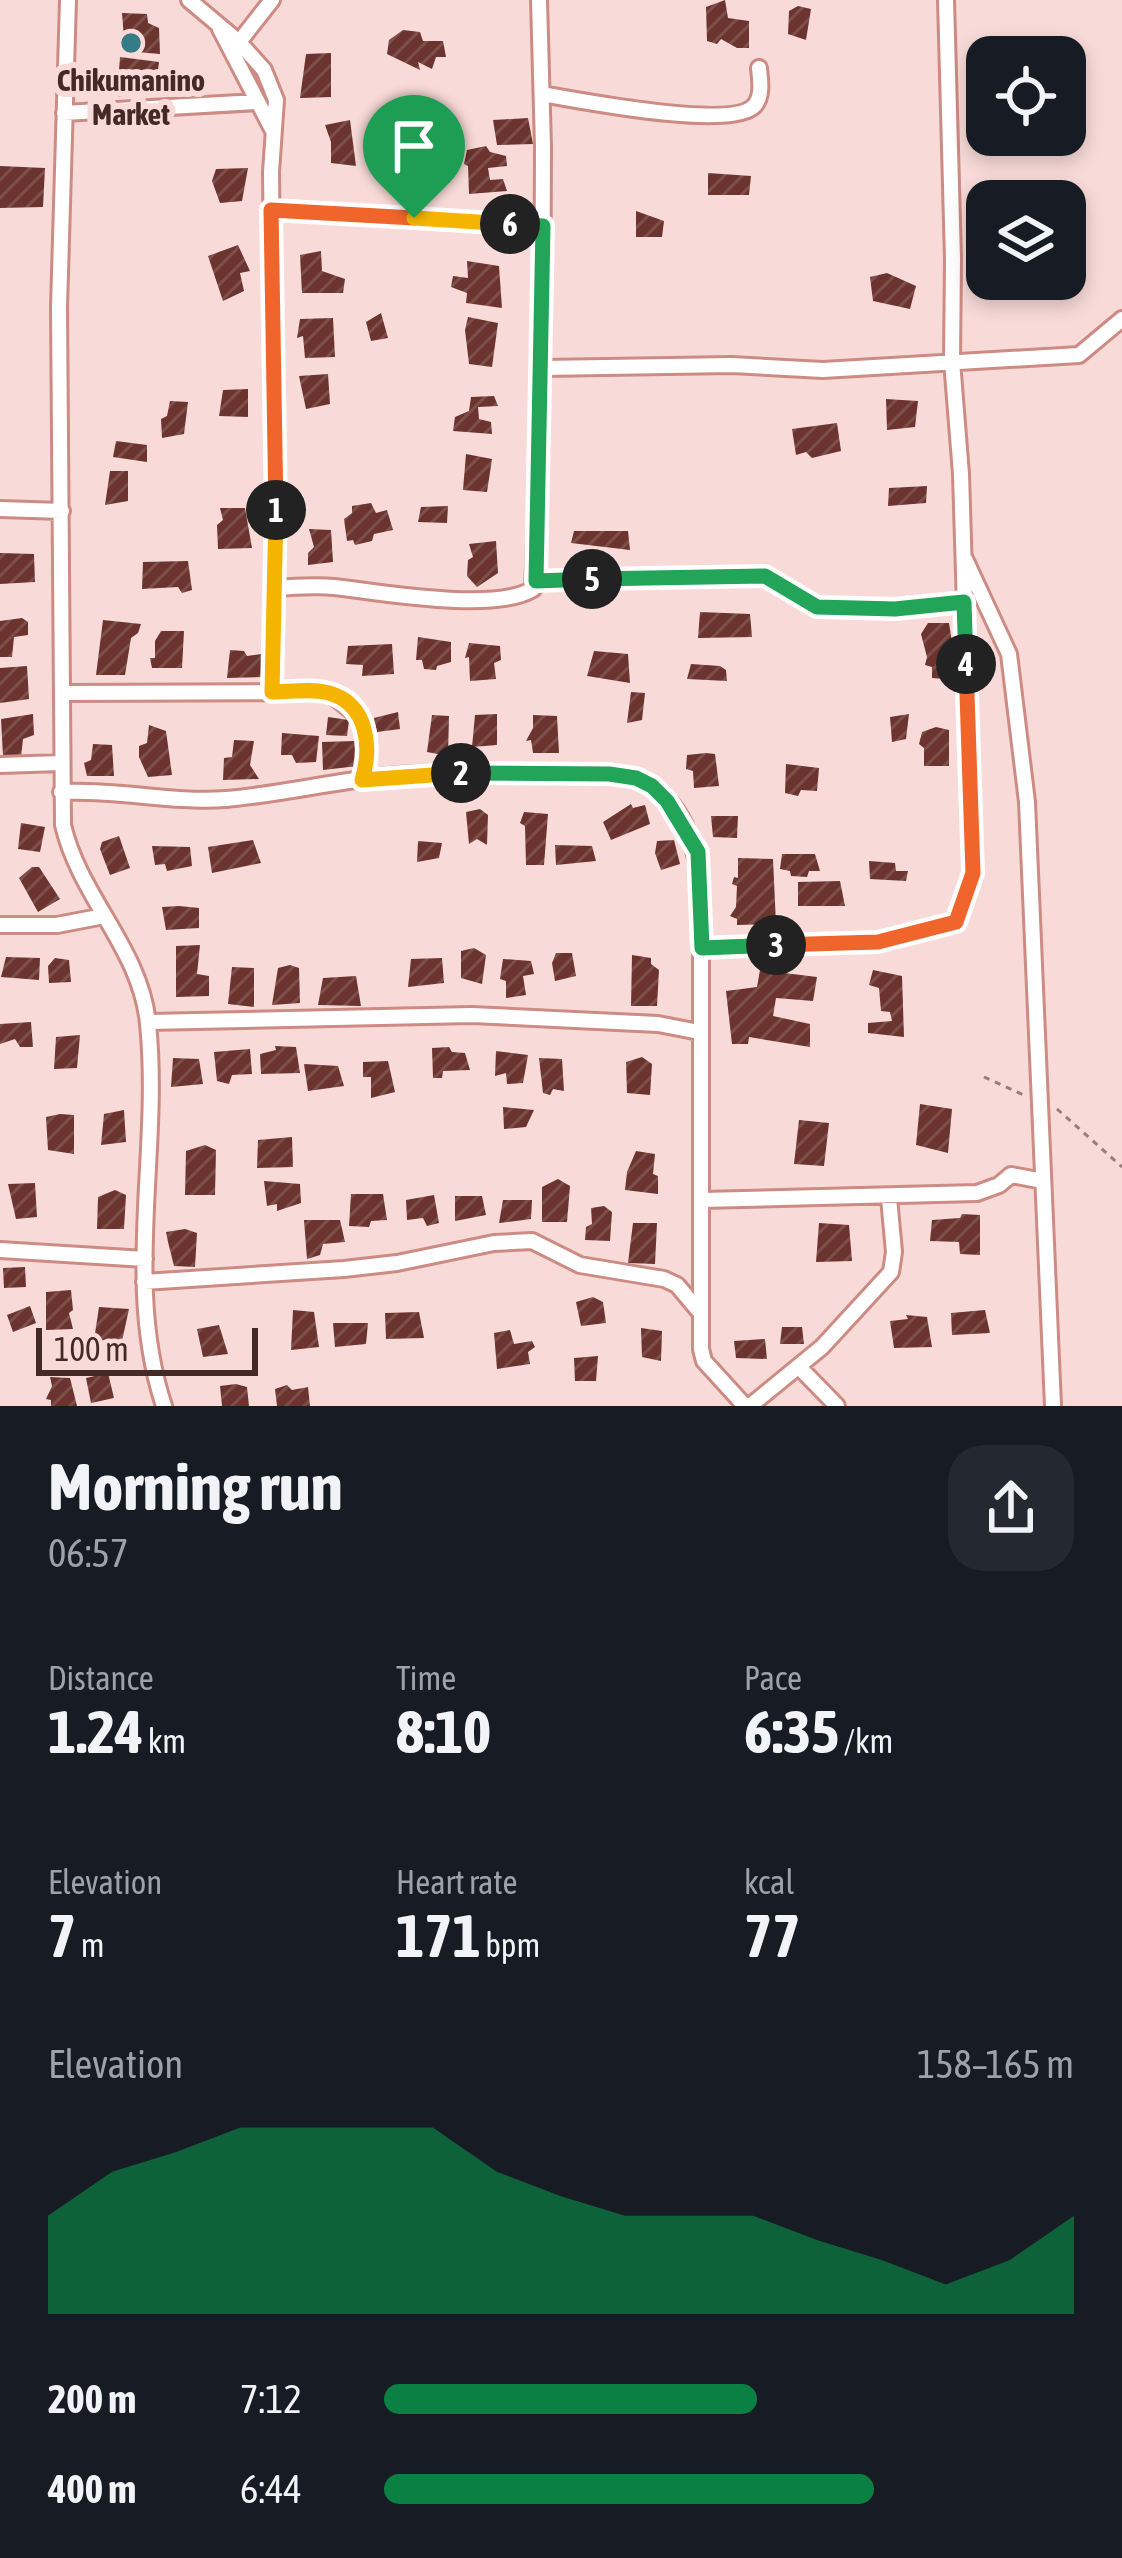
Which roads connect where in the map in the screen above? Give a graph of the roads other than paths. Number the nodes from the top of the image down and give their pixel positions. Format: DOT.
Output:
graph roads {
  1 [pos="68,0"];
  2 [pos="189,0"];
  3 [pos="272,0"];
  4 [pos="539,0"];
  5 [pos="946,0"];
  6 [pos="215,19"];
  7 [pos="239,42"];
  8 [pos="760,68"];
  9 [pos="542,94"];
  10 [pos="258,102"];
  11 [pos="64,113"];
  12 [pos="273,132"];
  13 [pos="271,210"];
  14 [pos="543,226"];
  15 [pos="1122,319"];
  16 [pos="952,361"];
  17 [pos="542,368"];
  18 [pos="0,508"];
  19 [pos="62,511"];
  20 [pos="963,554"];
  21 [pos="536,581"];
  22 [pos="276,588"];
  23 [pos="964,602"];
  24 [pos="272,692"];
  25 [pos="62,693"];
  26 [pos="62,763"];
  27 [pos="0,765"];
  28 [pos="362,780"];
  29 [pos="61,792"];
  30 [pos="104,916"];
  31 [pos="0,925"];
  32 [pos="702,948"];
  33 [pos="148,1022"];
  34 [pos="699,1032"];
  35 [pos="1043,1181"];
  36 [pos="889,1198"];
  37 [pos="702,1200"];
  38 [pos="0,1250"];
  39 [pos="145,1259"];
  40 [pos="144,1282"];
  41 [pos="700,1311"];
  42 [pos="800,1366"];
  43 [pos="164,1406"];
  44 [pos="747,1406"];
  45 [pos="837,1406"];
  46 [pos="1053,1406"];
  1 -- 11 [label="street"];
  2 -- 6 [label="street"];
  3 -- 7 [label="street"];
  4 -- 9 [label="street"];
  5 -- 16 [label="street"];
  6 -- 7 [label="street"];
  6 -- 10 [label="street"];
  7 -- 12 [label="street"];
  8 -- 9 [label="street"];
  9 -- 14 [label="street"];
  10 -- 11 [label="street"];
  10 -- 12 [label="street"];
  11 -- 19 [label="street"];
  12 -- 13 [label="street"];
  13 -- 14 [label="street"];
  13 -- 22 [label="street"];
  14 -- 17 [label="street"];
  15 -- 16 [label="street"];
  16 -- 17 [label="street"];
  16 -- 20 [label="street"];
  17 -- 21 [label="street"];
  18 -- 19 [label="street"];
  19 -- 25 [label="street"];
  20 -- 23 [label="street"];
  20 -- 35 [label="street"];
  21 -- 22 [label="street"];
  21 -- 23 [label="street"];
  22 -- 24 [label="street"];
  23 -- 32 [label="street"];
  24 -- 25 [label="street"];
  24 -- 28 [label="street"];
  25 -- 26 [label="street"];
  26 -- 27 [label="street"];
  26 -- 29 [label="street"];
  28 -- 29 [label="street"];
  28 -- 32 [label="street"];
  29 -- 30 [label="street"];
  30 -- 31 [label="street"];
  30 -- 33 [label="street"];
  32 -- 34 [label="street"];
  33 -- 34 [label="street"];
  33 -- 39 [label="street"];
  34 -- 37 [label="street"];
  35 -- 36 [label="street"];
  35 -- 46 [label="street"];
  36 -- 37 [label="street"];
  36 -- 42 [label="street"];
  37 -- 41 [label="street"];
  38 -- 39 [label="street"];
  39 -- 40 [label="street"];
  40 -- 41 [label="street"];
  40 -- 43 [label="street"];
  41 -- 44 [label="street"];
  42 -- 44 [label="street"];
  42 -- 45 [label="street"];
}
